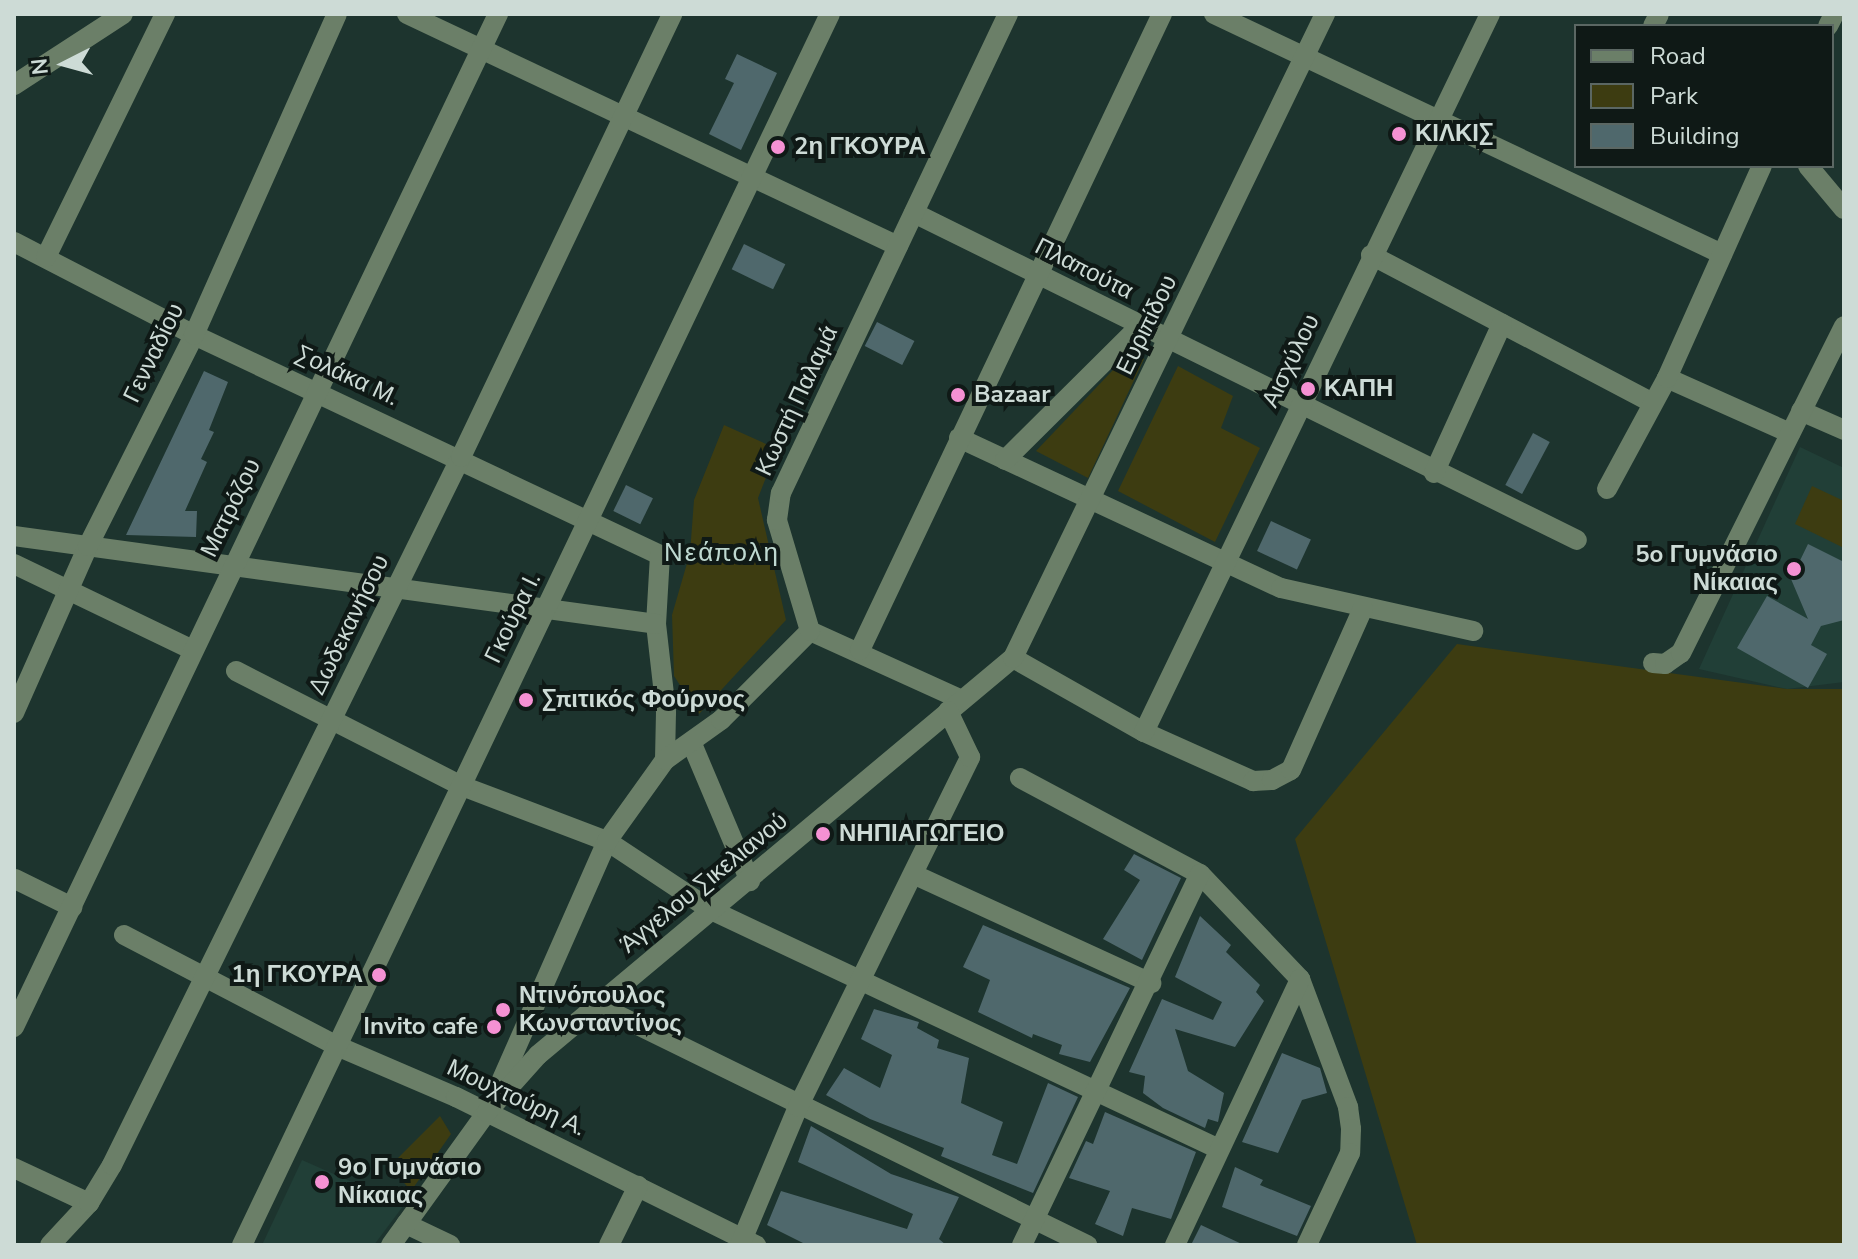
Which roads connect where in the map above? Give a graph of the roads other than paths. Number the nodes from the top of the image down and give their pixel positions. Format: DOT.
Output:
graph roads {
  1 [pos="123,14"];
  2 [pos="165,14"];
  3 [pos="337,14"];
  4 [pos="407,14"];
  5 [pos="498,14"];
  6 [pos="672,14"];
  7 [pos="830,14"];
  8 [pos="1008,14"];
  9 [pos="1162,14"];
  10 [pos="1214,14"];
  11 [pos="1325,14"];
  12 [pos="1490,14"];
  13 [pos="481,50"];
  14 [pos="1305,57"];
  15 [pos="14,85"];
  16 [pos="621,117"];
  17 [pos="1440,118"];
  18 [pos="1761,168"];
  19 [pos="1810,168"];
  20 [pos="1579,175"];
  21 [pos="752,177"];
  22 [pos="1844,209"];
  23 [pos="914,213"];
  24 [pos="14,242"];
  25 [pos="898,246"];
  26 [pos="1722,254"];
  27 [pos="1371,255"];
  28 [pos="46,257"];
  29 [pos="1037,274"];
  30 [pos="1502,324"];
  31 [pos="1140,326"];
  32 [pos="1844,326"];
  33 [pos="194,335"];
  34 [pos="1168,340"];
  35 [pos="1667,378"];
  36 [pos="317,391"];
  37 [pos="1653,403"];
  38 [pos="1298,405"];
  39 [pos="1801,411"];
  40 [pos="1844,430"];
  41 [pos="1790,433"];
  42 [pos="959,438"];
  43 [pos="461,457"];
  44 [pos="1005,460"];
  45 [pos="1434,473"];
  46 [pos="1607,489"];
  47 [pos="1092,500"];
  48 [pos="588,523"];
  49 [pos="14,536"];
  50 [pos="1577,540"];
  51 [pos="88,546"];
  52 [pos="14,564"];
  53 [pos="232,564"];
  54 [pos="1225,566"];
  55 [pos="397,587"];
  56 [pos="68,590"];
  57 [pos="546,608"];
  58 [pos="1363,608"];
  59 [pos="656,624"];
  60 [pos="810,631"];
  61 [pos="1473,631"];
  62 [pos="193,650"];
  63 [pos="860,650"];
  64 [pos="1013,658"];
  65 [pos="1653,663"];
  66 [pos="236,671"];
  67 [pos="955,706"];
  68 [pos="14,713"];
  69 [pos="330,721"];
  70 [pos="1144,732"];
  71 [pos="692,744"];
  72 [pos="665,760"];
  73 [pos="1020,778"];
  74 [pos="462,786"];
  75 [pos="607,841"];
  76 [pos="1200,874"];
  77 [pos="915,875"];
  78 [pos="15,879"];
  79 [pos="750,881"];
  80 [pos="72,907"];
  81 [pos="711,910"];
  82 [pos="124,935"];
  83 [pos="206,976"];
  84 [pos="863,979"];
  85 [pos="1300,979"];
  86 [pos="1151,983"];
  87 [pos="597,1005"];
  88 [pos="14,1027"];
  89 [pos="337,1046"];
  90 [pos="1099,1089"];
  91 [pos="798,1107"];
  92 [pos="487,1112"];
  93 [pos="1219,1149"];
  94 [pos="14,1168"];
  95 [pos="638,1186"];
  96 [pos="89,1203"];
  97 [pos="1035,1218"];
  98 [pos="406,1224"];
  99 [pos="746,1243"];
  100 [pos="50,1245"];
  101 [pos="242,1245"];
  102 [pos="391,1245"];
  103 [pos="450,1245"];
  104 [pos="609,1245"];
  105 [pos="1022,1245"];
  106 [pos="1087,1245"];
  107 [pos="1175,1245"];
  108 [pos="1307,1245"];
  1 -- 15 [label="street"];
  2 -- 28 [label="street"];
  3 -- 33 [label="street, Γενναδίου"];
  4 -- 13 [label="street"];
  5 -- 13 [label="street, Ματρόζου"];
  6 -- 16 [label="street, Δωδεκανήσου"];
  7 -- 21 [label="street, Γκούρα Ι."];
  8 -- 23 [label="street, Κωστή Παλαμά"];
  9 -- 29 [label="street"];
  10 -- 14 [label="street"];
  11 -- 14 [label="street, Ευριπίδου"];
  12 -- 17 [label="street, Αισχύλου"];
  13 -- 16 [label="street"];
  13 -- 36 [label="street, Ματρόζου"];
  14 -- 17 [label="street"];
  14 -- 34 [label="street, Ευριπίδου"];
  16 -- 21 [label="street"];
  16 -- 43 [label="street, Δωδεκανήσου"];
  17 -- 20 [label="street"];
  17 -- 27 [label="street, Αισχύλου"];
  18 -- 26 [label="street"];
  19 -- 22 [label="street"];
  20 -- 26 [label="street"];
  21 -- 25 [label="street"];
  21 -- 48 [label="street, Γκούρα Ι."];
  23 -- 25 [label="street, Κωστή Παλαμά"];
  23 -- 29 [label="street, Πλαπούτα"];
  24 -- 28 [label="street, Σολάκα Μ."];
  25 -- 60 [label="street, Κωστή Παλαμά"];
  26 -- 35 [label="street"];
  27 -- 30 [label="street"];
  27 -- 38 [label="street, Αισχύλου"];
  28 -- 33 [label="street, Σολάκα Μ."];
  29 -- 31 [label="street, Πλαπούτα"];
  29 -- 42 [label="street"];
  30 -- 37 [label="street"];
  30 -- 45 [label="street"];
  31 -- 34 [label="street, Πλαπούτα"];
  31 -- 44 [label="street"];
  32 -- 39 [label="street"];
  33 -- 36 [label="street, Σολάκα Μ."];
  33 -- 51 [label="street, Γενναδίου"];
  34 -- 38 [label="street, Πλαπούτα"];
  34 -- 47 [label="street, Ευριπίδου"];
  35 -- 37 [label="street"];
  35 -- 41 [label="street"];
  36 -- 43 [label="street, Σολάκα Μ."];
  36 -- 53 [label="street, Ματρόζου"];
  37 -- 46 [label="street"];
  38 -- 45 [label="street, Πλαπούτα"];
  38 -- 54 [label="street, Αισχύλου"];
  39 -- 40 [label="street"];
  39 -- 41 [label="street"];
  41 -- 65 [label="street"];
  42 -- 44 [label="street"];
  42 -- 63 [label="street"];
  43 -- 48 [label="street, Σολάκα Μ."];
  43 -- 55 [label="street, Δωδεκανήσου"];
  44 -- 47 [label="street"];
  45 -- 50 [label="street, Πλαπούτα"];
  47 -- 54 [label="street"];
  47 -- 64 [label="street, Ευριπίδου"];
  48 -- 57 [label="street, Γκούρα Ι."];
  48 -- 59 [label="street, Σολάκα Μ."];
  49 -- 51 [label="street"];
  51 -- 53 [label="street"];
  51 -- 56 [label="street, Γενναδίου"];
  52 -- 56 [label="street"];
  53 -- 55 [label="street"];
  53 -- 62 [label="street, Ματρόζου"];
  54 -- 58 [label="street"];
  54 -- 70 [label="street, Αισχύλου"];
  55 -- 57 [label="street"];
  55 -- 69 [label="street, Δωδεκανήσου"];
  56 -- 62 [label="street"];
  56 -- 68 [label="street, Γενναδίου"];
  57 -- 59 [label="street"];
  57 -- 74 [label="street, Γκούρα Ι."];
  58 -- 61 [label="street"];
  58 -- 70 [label="street"];
  59 -- 72 [label="street"];
  60 -- 63 [label="street"];
  60 -- 71 [label="street"];
  62 -- 80 [label="street, Ματρόζου"];
  63 -- 67 [label="street"];
  64 -- 67 [label="street, Άγγελου Σικελιανού"];
  64 -- 70 [label="street"];
  66 -- 69 [label="street"];
  67 -- 77 [label="street"];
  67 -- 79 [label="street, Άγγελου Σικελιανού"];
  69 -- 74 [label="street"];
  69 -- 83 [label="street, Δωδεκανήσου"];
  71 -- 72 [label="street"];
  71 -- 79 [label="street"];
  72 -- 75 [label="street"];
  73 -- 76 [label="street"];
  74 -- 75 [label="street"];
  74 -- 89 [label="street, Γκούρα Ι."];
  75 -- 81 [label="street"];
  75 -- 92 [label="street"];
  76 -- 85 [label="street"];
  76 -- 86 [label="street"];
  77 -- 84 [label="street"];
  77 -- 86 [label="street"];
  78 -- 80 [label="street"];
  79 -- 81 [label="street, Άγγελου Σικελιανού"];
  80 -- 88 [label="street, Ματρόζου"];
  81 -- 84 [label="street"];
  81 -- 87 [label="street, Άγγελου Σικελιανού"];
  82 -- 83 [label="street, Μουχτούρη Α."];
  83 -- 89 [label="street, Μουχτούρη Α."];
  83 -- 96 [label="street, Δωδεκανήσου"];
  84 -- 90 [label="street"];
  84 -- 91 [label="street"];
  85 -- 93 [label="street"];
  85 -- 108 [label="street"];
  86 -- 90 [label="street"];
  87 -- 91 [label="street"];
  87 -- 92 [label="street, Άγγελου Σικελιανού"];
  89 -- 92 [label="street, Μουχτούρη Α."];
  89 -- 101 [label="street, Γκούρα Ι."];
  90 -- 93 [label="street"];
  90 -- 97 [label="street"];
  91 -- 97 [label="street"];
  91 -- 99 [label="street"];
  92 -- 95 [label="street, Μουχτούρη Α."];
  92 -- 98 [label="street, Άγγελου Σικελιανού"];
  93 -- 107 [label="street"];
  94 -- 96 [label="street"];
  95 -- 99 [label="street, Μουχτούρη Α."];
  95 -- 104 [label="street"];
  96 -- 100 [label="street, Δωδεκανήσου"];
  97 -- 105 [label="street"];
  97 -- 106 [label="street"];
  98 -- 102 [label="street, Άγγελου Σικελιανού"];
  98 -- 103 [label="street"];
}
